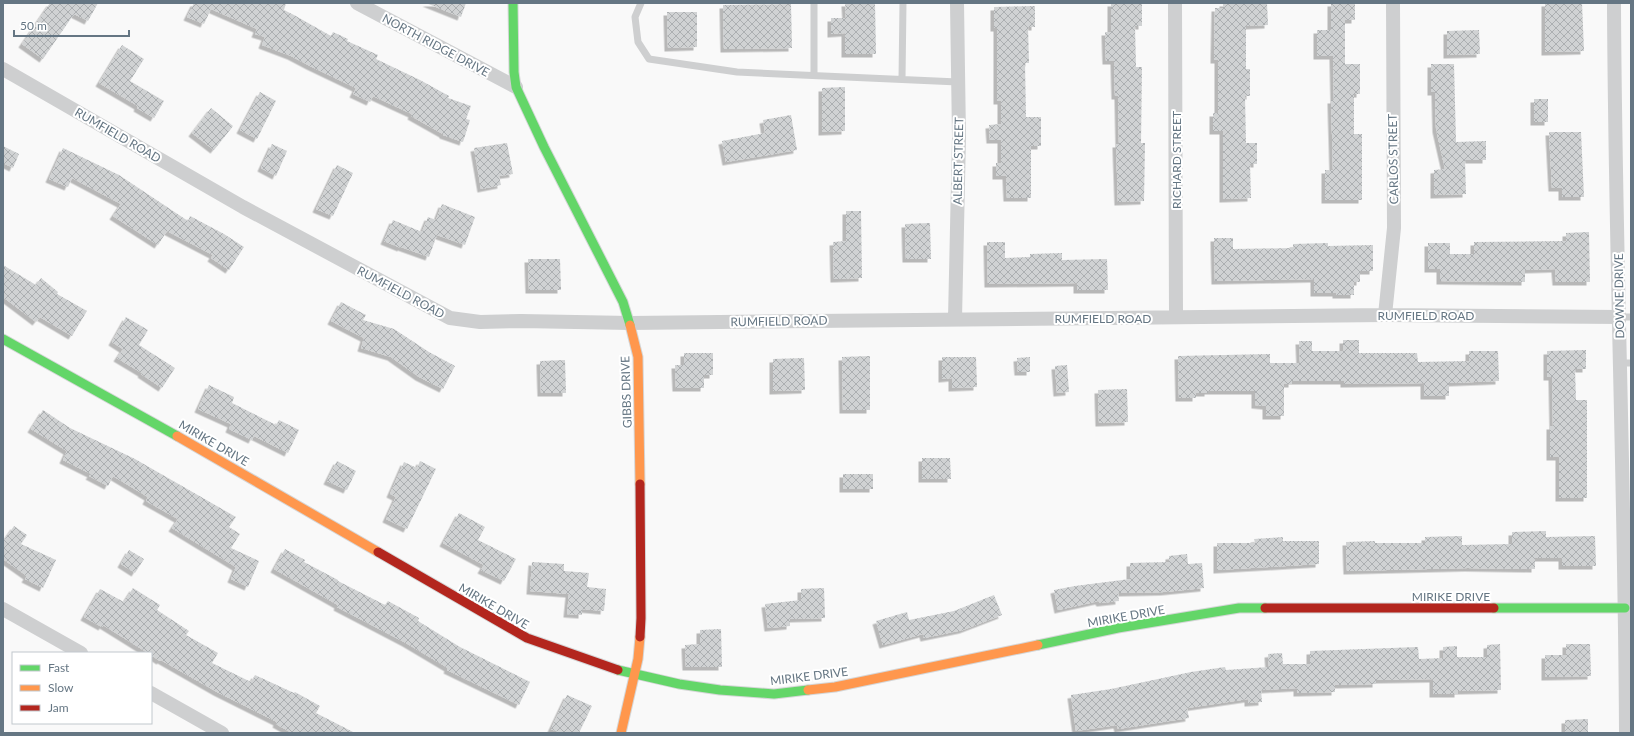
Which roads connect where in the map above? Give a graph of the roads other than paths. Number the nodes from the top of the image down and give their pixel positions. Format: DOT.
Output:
graph roads {
  1 [pos="357,3"];
  2 [pos="513,3"];
  3 [pos="641,3"];
  4 [pos="814,3"];
  5 [pos="904,3"];
  6 [pos="957,3"];
  7 [pos="1175,3"];
  8 [pos="1392,3"];
  9 [pos="1614,3"];
  10 [pos="3,69"];
  11 [pos="814,75"];
  12 [pos="902,79"];
  13 [pos="958,82"];
  14 [pos="516,87"];
  15 [pos="1385,315"];
  16 [pos="1176,317"];
  17 [pos="1625,317"];
  18 [pos="955,319"];
  19 [pos="630,323"];
  20 [pos="3,339"];
  21 [pos="1626,363"];
  22 [pos="1626,608"];
  23 [pos="3,609"];
  24 [pos="79,652"];
  25 [pos="635,674"];
  26 [pos="152,694"];
  27 [pos="222,733"];
  28 [pos="621,733"];
  29 [pos="1626,733"];
  1 -- 14 [label="street, NORTH RIDGE DRIVE"];
  2 -- 14 [label="street, GIBBS DRIVE"];
  3 -- 11 [label="lane"];
  4 -- 11 [label="lane"];
  5 -- 12 [label="lane"];
  6 -- 13 [label="street, ALBERT STREET"];
  7 -- 16 [label="street, RICHARD STREET"];
  8 -- 15 [label="street, CARLOS STREET"];
  9 -- 17 [label="street, DOWNE DRIVE"];
  10 -- 19 [label="street, RUMFIELD ROAD"];
  11 -- 12 [label="lane"];
  12 -- 13 [label="lane"];
  13 -- 18 [label="street, ALBERT STREET"];
  14 -- 19 [label="street, GIBBS DRIVE"];
  15 -- 16 [label="street, RUMFIELD ROAD"];
  15 -- 17 [label="street, RUMFIELD ROAD"];
  16 -- 18 [label="street, RUMFIELD ROAD"];
  17 -- 21 [label="street, DOWNE DRIVE"];
  18 -- 19 [label="street, RUMFIELD ROAD"];
  19 -- 25 [label="street, GIBBS DRIVE"];
  20 -- 25 [label="street, MIRIKE DRIVE"];
  21 -- 22 [label="street, DOWNE DRIVE"];
  22 -- 25 [label="street, MIRIKE DRIVE"];
  22 -- 29 [label="street, DOWNE DRIVE"];
  23 -- 24 [label="street"];
  25 -- 28 [label="street, GIBBS DRIVE"];
  26 -- 27 [label="street"];
}
